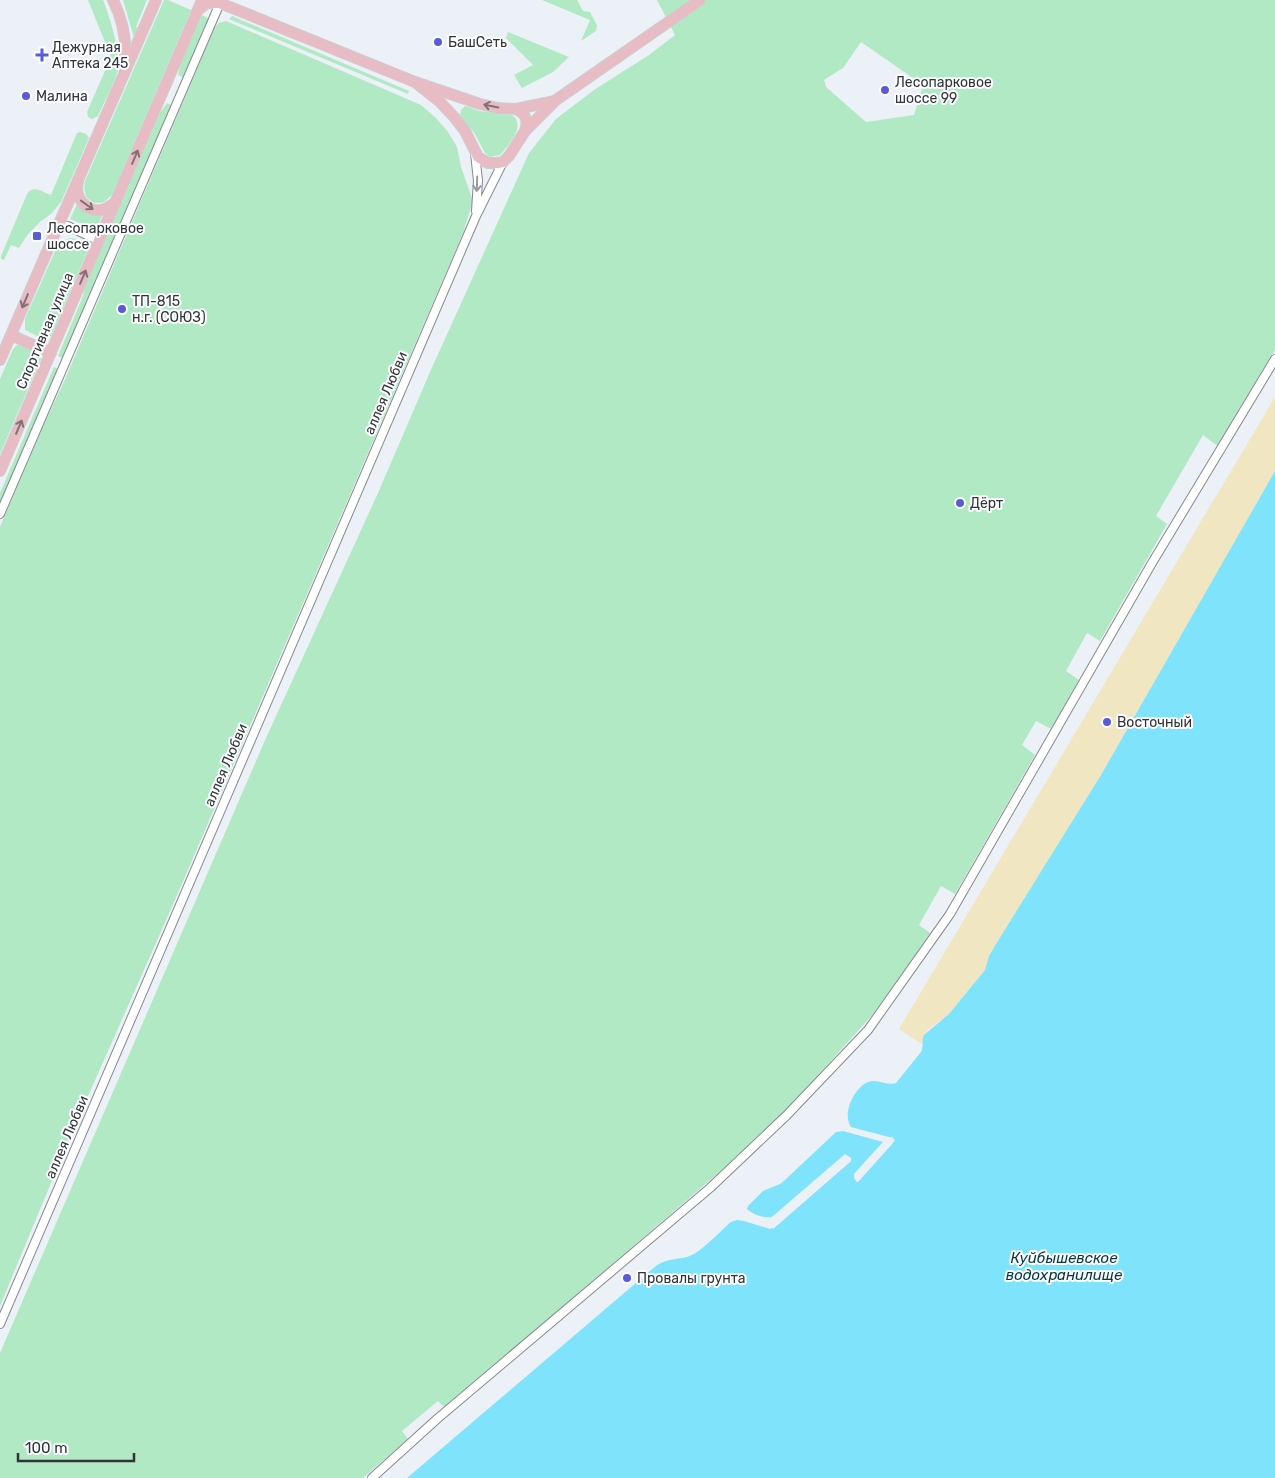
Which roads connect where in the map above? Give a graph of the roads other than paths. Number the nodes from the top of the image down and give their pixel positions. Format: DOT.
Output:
graph roads {
  1 [pos="113,0"];
  2 [pos="156,0"];
  3 [pos="202,0"];
  4 [pos="700,0"];
  5 [pos="219,1"];
  6 [pos="198,11"];
  7 [pos="415,82"];
  8 [pos="120,86"];
  9 [pos="468,100"];
  10 [pos="556,100"];
  11 [pos="516,109"];
  12 [pos="455,118"];
  13 [pos="525,131"];
  14 [pos="475,152"];
  15 [pos="503,162"];
  16 [pos="80,177"];
  17 [pos="116,202"];
  18 [pos="476,216"];
  19 [pos="68,226"];
  20 [pos="99,241"];
  21 [pos="11,335"];
  22 [pos="51,353"];
  23 [pos="1275,359"];
  24 [pos="0,360"];
  25 [pos="0,471"];
  26 [pos="0,514"];
  27 [pos="0,1324"];
  28 [pos="372,1478"];
  1 -- 8 [label="main road"];
  2 -- 8 [label="main road"];
  3 -- 6 [label="main road, Спортивная улица"];
  4 -- 10 [label="main road"];
  5 -- 6 [label="main road"];
  5 -- 7 [label="main road"];
  5 -- 26 [label="street"];
  17 -- 6 [label="main road, Спортивная улица, one-way"];
  7 -- 9 [label="main road"];
  7 -- 12 [label="main road"];
  8 -- 16 [label="main road"];
  11 -- 9 [label="main road, one-way"];
  9 -- 12 [label="main road"];
  10 -- 11 [label="main road"];
  10 -- 13 [label="main road"];
  11 -- 13 [label="main road"];
  12 -- 14 [label="main road"];
  13 -- 15 [label="main road"];
  14 -- 15 [label="main road"];
  14 -- 18 [label="street, аллея Любви, one-way"];
  15 -- 18 [label="street, аллея Любви"];
  16 -- 17 [label="main road, one-way"];
  16 -- 21 [label="main road, one-way"];
  17 -- 20 [label="main road, Спортивная улица"];
  18 -- 27 [label="street, аллея Любви"];
  19 -- 20 [label="street"];
  22 -- 20 [label="main road, Спортивная улица, one-way"];
  21 -- 22 [label="main road"];
  21 -- 24 [label="main road"];
  25 -- 22 [label="main road, Спортивная улица, one-way"];
  23 -- 28 [label="street"];
}
